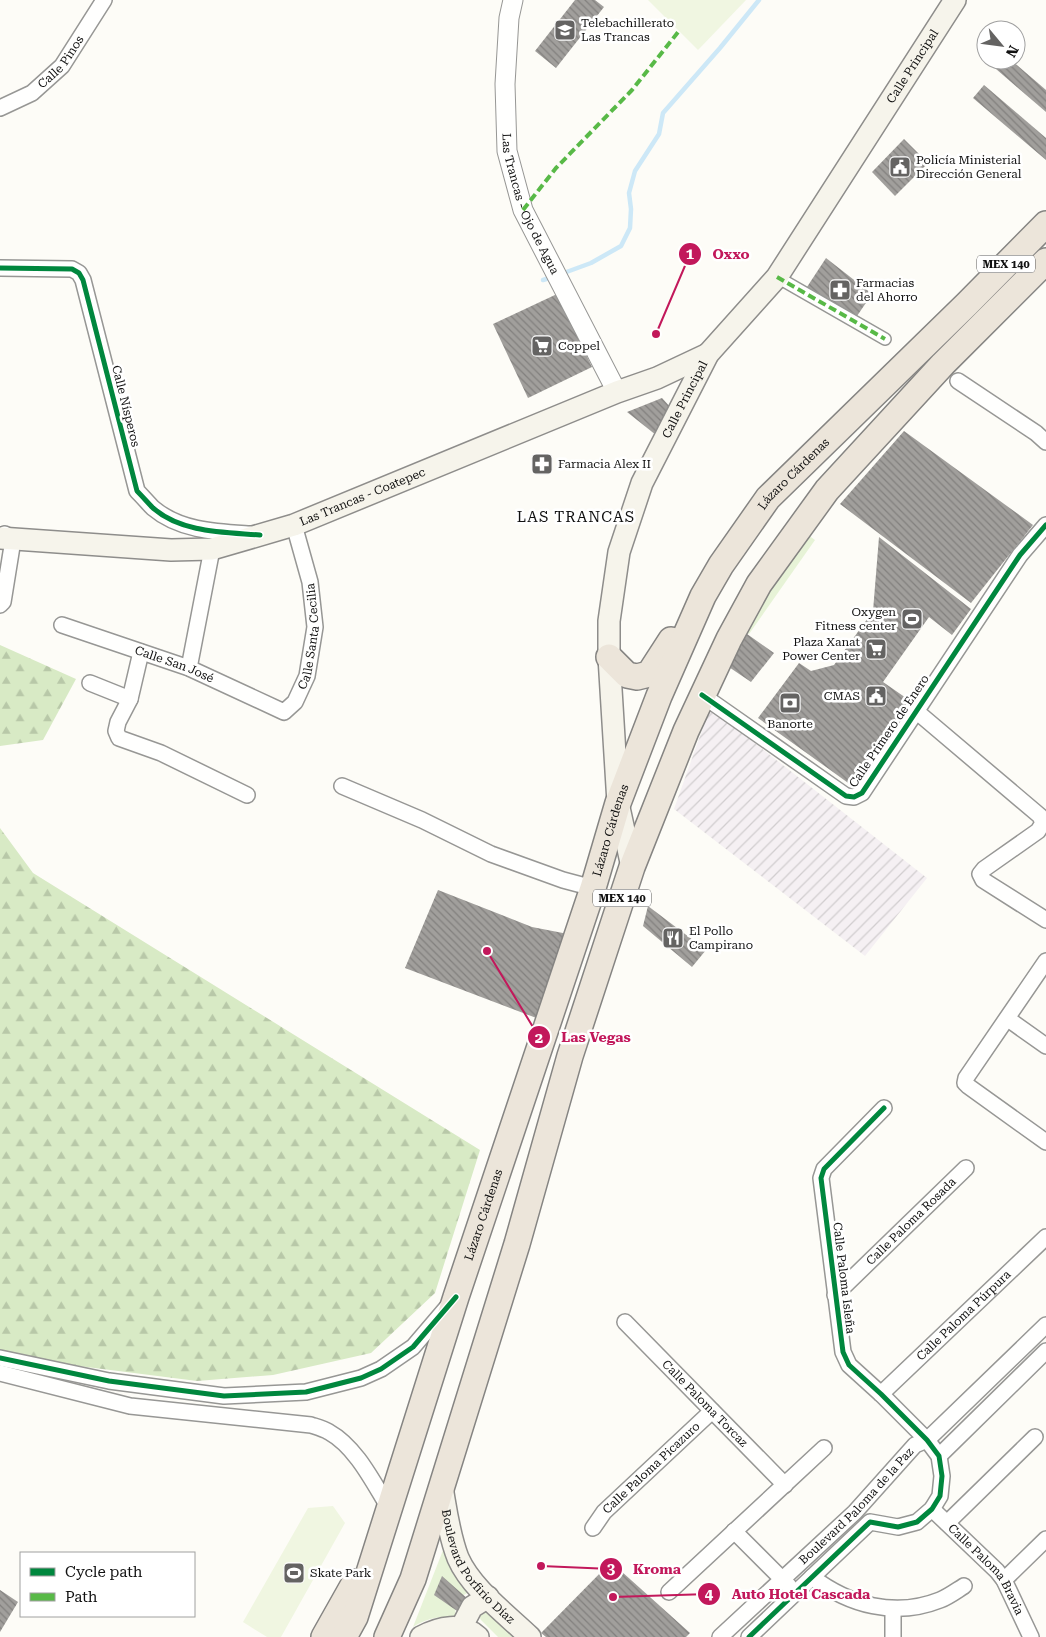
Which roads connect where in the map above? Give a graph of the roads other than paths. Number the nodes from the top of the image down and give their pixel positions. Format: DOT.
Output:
graph roads {
  1 [pos="104,0"];
  2 [pos="514,0"];
  3 [pos="955,0"];
  4 [pos="0,108"];
  5 [pos="1046,213"];
  6 [pos="1046,224"];
  7 [pos="1046,261"];
  8 [pos="0,268"];
  9 [pos="1046,276"];
  10 [pos="777,277"];
  11 [pos="989,319"];
  12 [pos="885,339"];
  13 [pos="920,349"];
  14 [pos="708,354"];
  15 [pos="958,381"];
  16 [pos="617,392"];
  17 [pos="1046,442"];
  18 [pos="294,525"];
  19 [pos="1046,525"];
  20 [pos="260,535"];
  21 [pos="4,536"];
  22 [pos="212,549"];
  23 [pos="704,596"];
  24 [pos="0,605"];
  25 [pos="62,626"];
  26 [pos="142,652"];
  27 [pos="609,657"];
  28 [pos="189,668"];
  29 [pos="90,683"];
  30 [pos="702,695"];
  31 [pos="130,699"];
  32 [pos="916,711"];
  33 [pos="284,712"];
  34 [pos="342,786"];
  35 [pos="247,795"];
  36 [pos="618,803"];
  37 [pos="632,867"];
  38 [pos="593,888"];
  39 [pos="1046,920"];
  40 [pos="1046,961"];
  41 [pos="1008,1018"];
  42 [pos="1046,1046"];
  43 [pos="884,1108"];
  44 [pos="1046,1142"];
  45 [pos="966,1168"];
  46 [pos="1046,1237"];
  47 [pos="835,1295"];
  48 [pos="456,1297"];
  49 [pos="625,1322"];
  50 [pos="1046,1325"];
  51 [pos="1046,1351"];
  52 [pos="0,1358"];
  53 [pos="0,1374"];
  54 [pos="881,1394"];
  55 [pos="712,1411"];
  56 [pos="1035,1437"];
  57 [pos="927,1440"];
  58 [pos="824,1448"];
  59 [pos="939,1456"];
  60 [pos="784,1484"];
  61 [pos="442,1486"];
  62 [pos="388,1508"];
  63 [pos="932,1509"];
  64 [pos="947,1523"];
  65 [pos="593,1528"];
  66 [pos="734,1531"];
  67 [pos="379,1538"];
  68 [pos="1046,1539"];
  69 [pos="812,1577"];
  70 [pos="782,1579"];
  71 [pos="1004,1580"];
  72 [pos="964,1586"];
  73 [pos="669,1592"];
  74 [pos="796,1592"];
  75 [pos="488,1597"];
  76 [pos="893,1610"];
  77 [pos="735,1623"];
  78 [pos="469,1632"];
  79 [pos="324,1637"];
  80 [pos="344,1637"];
  81 [pos="387,1637"];
  82 [pos="420,1637"];
  83 [pos="530,1637"];
  84 [pos="720,1637"];
  85 [pos="749,1637"];
  86 [pos="893,1637"];
  87 [pos="1031,1637"];
  1 -- 4 [label="street, Calle Pinos"];
  2 -- 16 [label="street, Las Trancas - Ojo de Agua"];
  3 -- 10 [label="main road, Calle Principal"];
  5 -- 13 [label="street"];
  6 -- 13 [label="highway, Lázaro Cárdenas / MEX 140"];
  7 -- 11 [label="highway, MEX 140"];
  8 -- 20 [label="street, Calle Nísperos"];
  9 -- 11 [label="street"];
  10 -- 12 [label="street"];
  10 -- 14 [label="main road, Calle Principal"];
  11 -- 30 [label="highway, MEX 140"];
  13 -- 23 [label="highway, Lázaro Cárdenas / MEX 140"];
  14 -- 16 [label="main road, Las Trancas - Coatepec"];
  14 -- 27 [label="main road, Calle Principal"];
  15 -- 17 [label="street"];
  16 -- 18 [label="main road, Las Trancas - Coatepec"];
  18 -- 20 [label="main road, Las Trancas - Coatepec"];
  18 -- 33 [label="street, Calle Santa Cecilia"];
  19 -- 32 [label="street, Calle Primero de Enero"];
  20 -- 22 [label="main road, Las Trancas - Coatepec"];
  21 -- 22 [label="main road, Las Trancas - Coatepec"];
  21 -- 24 [label="street"];
  22 -- 28 [label="street"];
  23 -- 27 [label="highway"];
  23 -- 36 [label="highway, Lázaro Cárdenas / MEX 140"];
  25 -- 26 [label="street, Calle San José"];
  26 -- 28 [label="street, Calle San José"];
  26 -- 31 [label="street"];
  27 -- 36 [label="main road, Calle Principal"];
  28 -- 33 [label="street, Calle San José"];
  29 -- 31 [label="street"];
  30 -- 32 [label="street, Calle Primero de Enero"];
  30 -- 37 [label="highway, MEX 140"];
  31 -- 35 [label="street"];
  32 -- 39 [label="street"];
  34 -- 38 [label="street"];
  36 -- 37 [label="main road, Calle Principal"];
  36 -- 38 [label="highway, Lázaro Cárdenas / MEX 140"];
  37 -- 61 [label="highway, MEX 140"];
  38 -- 48 [label="highway, Lázaro Cárdenas / MEX 140"];
  40 -- 41 [label="street"];
  41 -- 42 [label="street"];
  41 -- 44 [label="street"];
  43 -- 47 [label="street, Calle Paloma Isleña"];
  45 -- 47 [label="street, Calle Paloma Rosada"];
  46 -- 54 [label="street, Calle Paloma Púrpura"];
  47 -- 54 [label="street, Calle Paloma Isleña"];
  48 -- 52 [label="street"];
  48 -- 62 [label="highway, Lázaro Cárdenas / MEX 140"];
  49 -- 55 [label="street, Calle Paloma Torcaz"];
  50 -- 57 [label="street, Boulevard Paloma de la Paz"];
  51 -- 59 [label="street"];
  53 -- 62 [label="street"];
  54 -- 57 [label="street, Calle Paloma Isleña"];
  55 -- 60 [label="street, Calle Paloma Torcaz"];
  55 -- 65 [label="street, Calle Paloma Picazuro"];
  56 -- 64 [label="street"];
  57 -- 59 [label="street, Boulevard Paloma de la Paz"];
  57 -- 70 [label="street, Boulevard Paloma de la Paz"];
  58 -- 60 [label="street"];
  59 -- 63 [label="street"];
  60 -- 66 [label="street"];
  61 -- 75 [label="main road, Boulevard Porfirio Díaz"];
  61 -- 81 [label="highway, MEX 140"];
  62 -- 67 [label="highway, Lázaro Cárdenas / MEX 140"];
  63 -- 64 [label="street, Calle Paloma Bravia"];
  63 -- 69 [label="street, Boulevard Paloma de la Paz"];
  64 -- 71 [label="street, Calle Paloma Bravia"];
  66 -- 70 [label="street"];
  66 -- 73 [label="street"];
  67 -- 79 [label="highway"];
  67 -- 80 [label="highway, Lázaro Cárdenas / MEX 140"];
  68 -- 71 [label="street"];
  69 -- 74 [label="street, Boulevard Paloma de la Paz"];
  69 -- 76 [label="street"];
  70 -- 74 [label="street"];
  70 -- 77 [label="street, Boulevard Paloma de la Paz"];
  71 -- 87 [label="street, Calle Paloma Bravia"];
  72 -- 76 [label="street"];
  74 -- 85 [label="street, Boulevard Paloma de la Paz"];
  75 -- 78 [label="main road"];
  75 -- 83 [label="main road, Boulevard Porfirio Díaz"];
  76 -- 86 [label="street"];
  77 -- 84 [label="street, Boulevard Paloma de la Paz"];
  77 -- 85 [label="street"];
  78 -- 82 [label="main road"];
}
